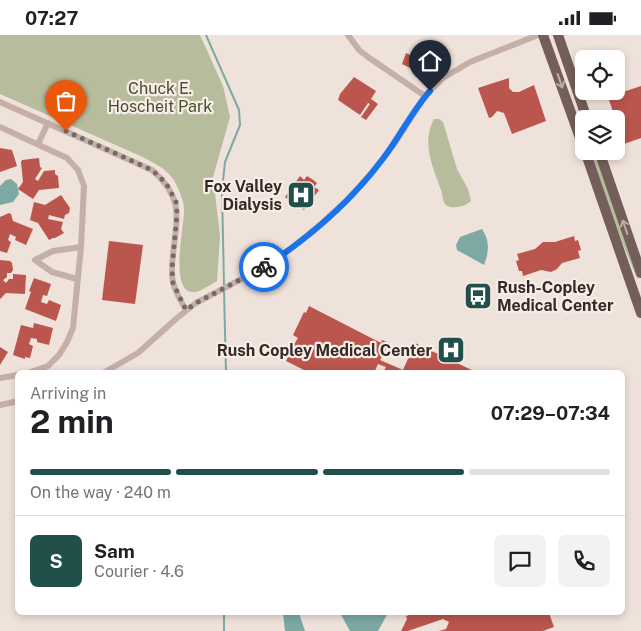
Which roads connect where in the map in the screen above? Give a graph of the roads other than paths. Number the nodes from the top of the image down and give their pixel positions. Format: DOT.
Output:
graph roads {
  1 [pos="348,35"];
  2 [pos="538,35"];
  3 [pos="543,35"];
  4 [pos="558,35"];
  5 [pos="425,96"];
  6 [pos="0,102"];
  7 [pos="584,110"];
  8 [pos="48,123"];
  9 [pos="575,125"];
  10 [pos="0,127"];
  11 [pos="38,144"];
  12 [pos="587,160"];
  13 [pos="602,160"];
  14 [pos="81,247"];
  15 [pos="641,273"];
  16 [pos="77,279"];
  17 [pos="186,310"];
  18 [pos="641,313"];
  19 [pos="36,370"];
  20 [pos="108,370"];
  21 [pos="15,376"];
  22 [pos="0,378"];
  23 [pos="15,402"];
  24 [pos="0,405"];
  1 -- 5 [label="street"];
  2 -- 5 [label="street"];
  3 -- 9 [label="main road, one-way"];
  4 -- 7 [label="main road"];
  5 -- 17 [label="street"];
  6 -- 8 [label="street"];
  8 -- 11 [label="street"];
  8 -- 17 [label="street"];
  10 -- 11 [label="street"];
  11 -- 14 [label="street"];
  12 -- 18 [label="main road"];
  15 -- 13 [label="main road, one-way"];
  14 -- 16 [label="street"];
  14 -- 16 [label="street"];
  16 -- 19 [label="street"];
  17 -- 20 [label="street"];
  21 -- 22 [label="street"];
  23 -- 24 [label="street"];
}
